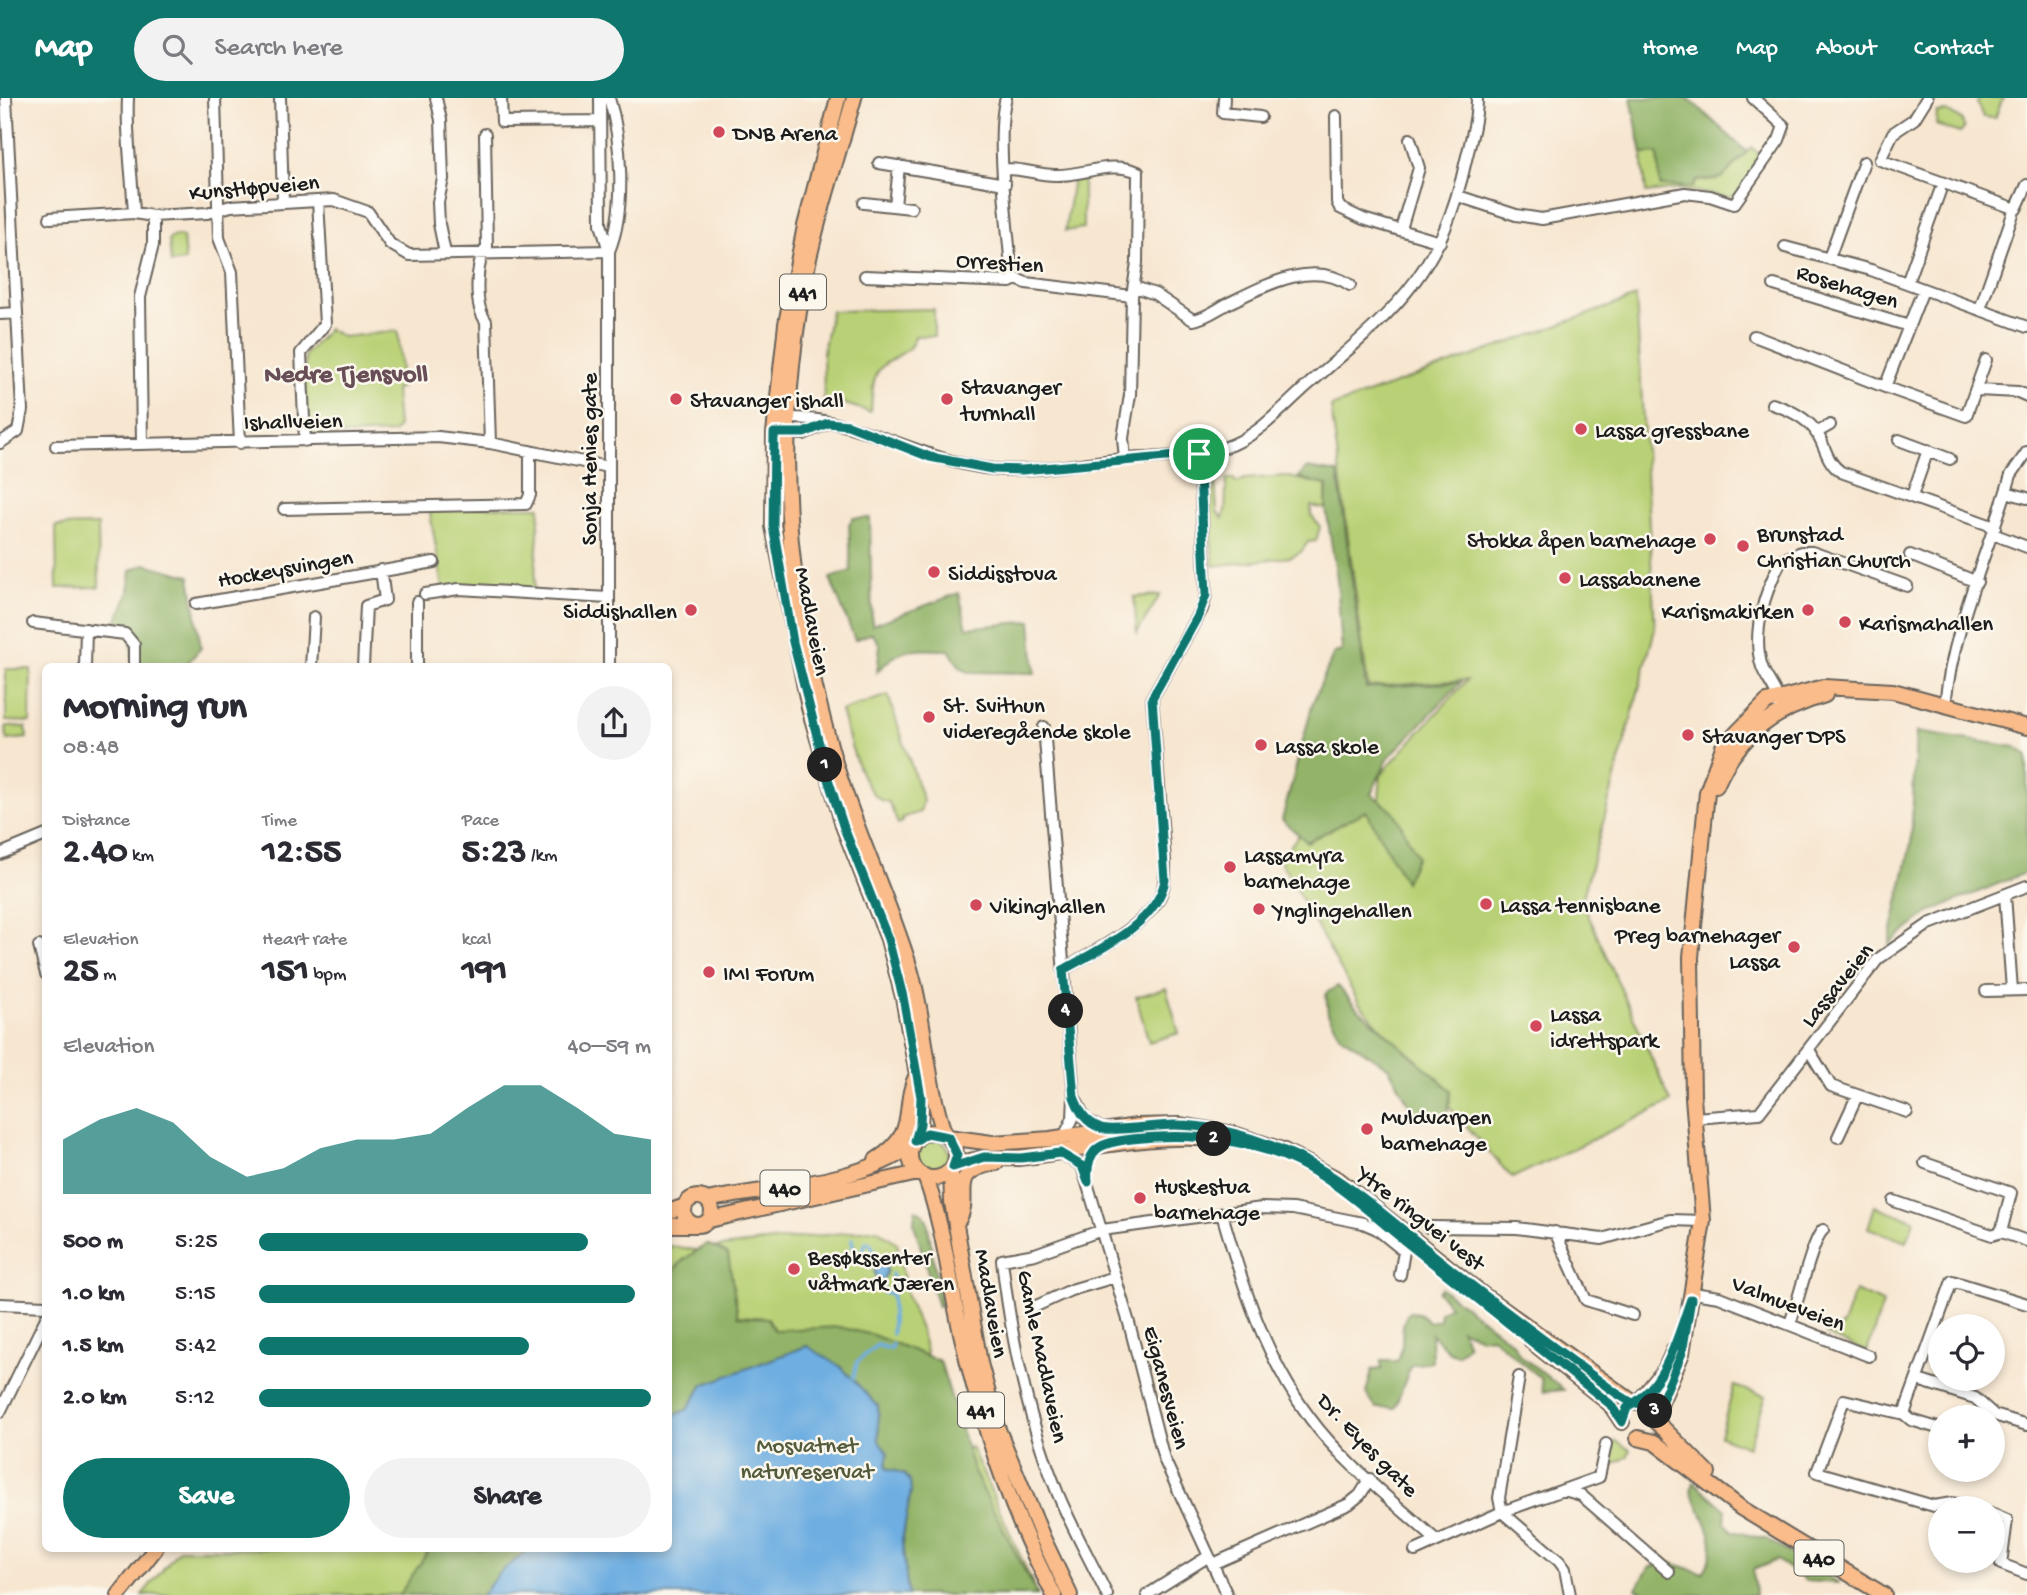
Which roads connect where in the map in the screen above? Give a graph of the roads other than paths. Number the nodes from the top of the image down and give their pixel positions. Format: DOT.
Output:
graph roads {
  1 [pos="6,98"];
  2 [pos="128,98"];
  3 [pos="215,98"];
  4 [pos="280,98"];
  5 [pos="436,98"];
  6 [pos="501,98"];
  7 [pos="600,98"];
  8 [pos="610,98"];
  9 [pos="838,98"];
  10 [pos="854,98"];
  11 [pos="1006,98"];
  12 [pos="1224,98"];
  13 [pos="1477,98"];
  14 [pos="1753,98"];
  15 [pos="1927,98"];
  16 [pos="1336,116"];
  17 [pos="1259,117"];
  18 [pos="600,121"];
  19 [pos="485,135"];
  20 [pos="1410,139"];
  21 [pos="1864,162"];
  22 [pos="879,163"];
  23 [pos="899,166"];
  24 [pos="1004,169"];
  25 [pos="1005,184"];
  26 [pos="2027,185"];
  27 [pos="1940,191"];
  28 [pos="1458,196"];
  29 [pos="318,201"];
  30 [pos="284,202"];
  31 [pos="864,203"];
  32 [pos="895,206"];
  33 [pos="911,208"];
  34 [pos="218,210"];
  35 [pos="134,213"];
  36 [pos="2013,214"];
  37 [pos="153,216"];
  38 [pos="50,218"];
  39 [pos="1401,229"];
  40 [pos="1440,242"];
  41 [pos="1785,247"];
  42 [pos="609,251"];
  43 [pos="445,253"];
  44 [pos="482,253"];
  45 [pos="1829,258"];
  46 [pos="865,276"];
  47 [pos="1016,279"];
  48 [pos="1907,283"];
  49 [pos="1350,285"];
  50 [pos="1774,285"];
  51 [pos="1923,290"];
  52 [pos="1134,291"];
  53 [pos="1980,309"];
  54 [pos="17,313"];
  55 [pos="0,314"];
  56 [pos="1909,326"];
  57 [pos="2027,327"];
  58 [pos="1754,336"];
  59 [pos="1986,360"];
  60 [pos="1885,387"];
  61 [pos="1977,390"];
  62 [pos="2027,396"];
  63 [pos="1772,404"];
  64 [pos="1830,425"];
  65 [pos="783,428"];
  66 [pos="1816,433"];
  67 [pos="1899,440"];
  68 [pos="305,441"];
  69 [pos="0,443"];
  70 [pos="142,443"];
  71 [pos="240,443"];
  72 [pos="490,443"];
  73 [pos="56,446"];
  74 [pos="1928,450"];
  75 [pos="530,451"];
  76 [pos="2027,452"];
  77 [pos="1199,454"];
  78 [pos="1125,458"];
  79 [pos="1950,458"];
  80 [pos="608,467"];
  81 [pos="2006,492"];
  82 [pos="1912,496"];
  83 [pos="2027,498"];
  84 [pos="284,509"];
  85 [pos="1994,531"];
  86 [pos="2027,547"];
  87 [pos="1910,555"];
  88 [pos="434,562"];
  89 [pos="381,570"];
  90 [pos="1977,582"];
  91 [pos="1907,586"];
  92 [pos="608,597"];
  93 [pos="196,604"];
  94 [pos="314,617"];
  95 [pos="33,623"];
  96 [pos="86,629"];
  97 [pos="85,663"];
  98 [pos="134,663"];
  99 [pos="311,663"];
  100 [pos="363,663"];
  101 [pos="417,663"];
  102 [pos="609,663"];
  103 [pos="1929,701"];
  104 [pos="1775,704"];
  105 [pos="1044,727"];
  106 [pos="2027,727"];
  107 [pos="42,837"];
  108 [pos="0,854"];
  109 [pos="2027,886"];
  110 [pos="2005,895"];
  111 [pos="39,946"];
  112 [pos="42,958"];
  113 [pos="1063,970"];
  114 [pos="2012,990"];
  115 [pos="2027,990"];
  116 [pos="1986,991"];
  117 [pos="1809,1050"];
  118 [pos="918,1074"];
  119 [pos="1857,1096"];
  120 [pos="1074,1097"];
  121 [pos="1907,1112"];
  122 [pos="1695,1118"];
  123 [pos="947,1136"];
  124 [pos="1064,1137"];
  125 [pos="1103,1137"];
  126 [pos="1838,1138"];
  127 [pos="914,1143"];
  128 [pos="1060,1153"];
  129 [pos="1021,1158"];
  130 [pos="1925,1163"];
  131 [pos="863,1168"];
  132 [pos="952,1168"];
  133 [pos="922,1175"];
  134 [pos="1088,1182"];
  135 [pos="707,1200"];
  136 [pos="1894,1201"];
  137 [pos="685,1206"];
  138 [pos="672,1211"];
  139 [pos="1222,1214"];
  140 [pos="1703,1221"];
  141 [pos="703,1222"];
  142 [pos="672,1225"];
  143 [pos="956,1226"];
  144 [pos="1428,1227"];
  145 [pos="1102,1230"];
  146 [pos="1823,1230"];
  147 [pos="1555,1232"];
  148 [pos="2001,1232"];
  149 [pos="2027,1241"];
  150 [pos="1400,1275"];
  151 [pos="1115,1277"];
  152 [pos="1692,1296"];
  153 [pos="0,1304"];
  154 [pos="2027,1304"];
  155 [pos="42,1306"];
  156 [pos="1034,1307"];
  157 [pos="1633,1315"];
  158 [pos="1790,1323"];
  159 [pos="42,1326"];
  160 [pos="1869,1356"];
  161 [pos="1519,1377"];
  162 [pos="1918,1380"];
  163 [pos="1637,1403"];
  164 [pos="0,1412"];
  165 [pos="1904,1415"];
  166 [pos="1657,1418"];
  167 [pos="1622,1422"];
  168 [pos="1928,1425"];
  169 [pos="2027,1425"];
  170 [pos="1638,1437"];
  171 [pos="1606,1444"];
  172 [pos="1370,1479"];
  173 [pos="1564,1490"];
  174 [pos="1928,1504"];
  175 [pos="1502,1512"];
  176 [pos="1756,1517"];
  177 [pos="1436,1540"];
  178 [pos="1415,1551"];
  179 [pos="153,1552"];
  180 [pos="1211,1560"];
  181 [pos="2005,1566"];
  182 [pos="1669,1572"];
  183 [pos="2027,1574"];
  184 [pos="119,1595"];
  185 [pos="1054,1595"];
  186 [pos="1070,1595"];
  187 [pos="1107,1595"];
  188 [pos="1147,1595"];
  189 [pos="1227,1595"];
  190 [pos="1570,1595"];
  191 [pos="1884,1595"];
  1 -- 54 [label="street"];
  2 -- 35 [label="street"];
  3 -- 34 [label="street"];
  4 -- 30 [label="street"];
  5 -- 43 [label="street"];
  6 -- 18 [label="street"];
  7 -- 18 [label="street, Sonja Henies gate"];
  8 -- 42 [label="street, Sonja Henies gate"];
  9 -- 65 [label="main road, Madlaveien / 441"];
  10 -- 65 [label="main road, Madlaveien / 441"];
  11 -- 24 [label="street"];
  12 -- 17 [label="street"];
  13 -- 28 [label="street"];
  14 -- 28 [label="street"];
  15 -- 26 [label="street"];
  16 -- 39 [label="street"];
  18 -- 42 [label="street, Sonja Henies gate"];
  19 -- 44 [label="street"];
  20 -- 39 [label="street"];
  21 -- 45 [label="street"];
  22 -- 23 [label="street"];
  23 -- 25 [label="street"];
  23 -- 32 [label="street"];
  24 -- 25 [label="street"];
  24 -- 52 [label="street"];
  25 -- 47 [label="street"];
  27 -- 48 [label="street"];
  28 -- 40 [label="street"];
  29 -- 30 [label="street, Kunstløpveien"];
  29 -- 43 [label="street, Kunstløpveien"];
  29 -- 68 [label="street"];
  30 -- 34 [label="street, Kunstløpveien"];
  31 -- 32 [label="street"];
  32 -- 33 [label="street"];
  34 -- 37 [label="street, Kunstløpveien"];
  34 -- 71 [label="street"];
  35 -- 37 [label="street, Kunstløpveien"];
  35 -- 38 [label="street, Kunstløpveien"];
  36 -- 53 [label="street"];
  37 -- 70 [label="street"];
  39 -- 40 [label="street"];
  40 -- 77 [label="street"];
  41 -- 45 [label="street"];
  42 -- 44 [label="street, Kunstløpveien"];
  42 -- 80 [label="street, Sonja Henies gate"];
  43 -- 44 [label="street, Kunstløpveien"];
  44 -- 72 [label="street"];
  45 -- 48 [label="street"];
  46 -- 47 [label="street, Orrestien"];
  47 -- 52 [label="street, Orrestien"];
  48 -- 51 [label="street"];
  49 -- 52 [label="street, Orrestien"];
  50 -- 56 [label="street, Rosehagen"];
  51 -- 53 [label="street"];
  51 -- 56 [label="street, Rosehagen"];
  52 -- 78 [label="street"];
  53 -- 57 [label="street"];
  54 -- 55 [label="street"];
  54 -- 69 [label="street"];
  56 -- 60 [label="street, Rosehagen"];
  58 -- 60 [label="street"];
  59 -- 61 [label="street"];
  60 -- 61 [label="street"];
  61 -- 62 [label="street"];
  63 -- 66 [label="street"];
  64 -- 66 [label="street"];
  65 -- 78 [label="street"];
  65 -- 118 [label="main road, Madlaveien / 441"];
  65 -- 123 [label="main road, Madlaveien / 441"];
  66 -- 82 [label="street"];
  67 -- 74 [label="street"];
  68 -- 71 [label="street, Ishallveien"];
  68 -- 72 [label="street, Ishallveien"];
  70 -- 71 [label="street, Ishallveien"];
  70 -- 73 [label="street, Ishallveien"];
  72 -- 75 [label="street, Ishallveien"];
  74 -- 79 [label="street"];
  74 -- 82 [label="street"];
  75 -- 80 [label="street, Ishallveien"];
  75 -- 84 [label="street"];
  76 -- 81 [label="street"];
  77 -- 78 [label="street"];
  77 -- 113 [label="street"];
  80 -- 92 [label="street, Sonja Henies gate"];
  81 -- 83 [label="street"];
  81 -- 85 [label="street"];
  82 -- 85 [label="street"];
  85 -- 86 [label="street"];
  85 -- 90 [label="street"];
  87 -- 90 [label="street"];
  88 -- 89 [label="street, Hockeysvingen"];
  89 -- 93 [label="street, Hockeysvingen"];
  89 -- 100 [label="street, Hockeysvingen"];
  90 -- 103 [label="street"];
  91 -- 104 [label="street"];
  92 -- 101 [label="street"];
  92 -- 102 [label="street, Sonja Henies gate"];
  94 -- 99 [label="street"];
  95 -- 96 [label="street"];
  96 -- 97 [label="street"];
  96 -- 98 [label="street"];
  103 -- 104 [label="main road"];
  103 -- 106 [label="main road"];
  104 -- 122 [label="main road"];
  105 -- 113 [label="street"];
  107 -- 108 [label="street"];
  109 -- 110 [label="street, Lassaveien"];
  110 -- 114 [label="street"];
  110 -- 117 [label="street, Lassaveien"];
  111 -- 112 [label="street"];
  113 -- 120 [label="street"];
  114 -- 115 [label="street"];
  114 -- 116 [label="street"];
  117 -- 119 [label="street"];
  117 -- 122 [label="street, Lassaveien"];
  118 -- 127 [label="main road, Madlaveien / 441"];
  118 -- 131 [label="main road, 441"];
  119 -- 121 [label="street"];
  119 -- 126 [label="street"];
  120 -- 124 [label="street"];
  120 -- 125 [label="street"];
  122 -- 140 [label="main road"];
  123 -- 124 [label="main road, Ytre ringvei vest / 440"];
  123 -- 127 [label="main road"];
  123 -- 132 [label="main road, 441"];
  124 -- 125 [label="main road, Ytre ringvei vest / 440"];
  125 -- 128 [label="main road, Ytre ringvei vest / 440"];
  125 -- 134 [label="street"];
  125 -- 163 [label="main road, Ytre ringvei vest / 440"];
  125 -- 167 [label="main road, Ytre ringvei vest / 440"];
  127 -- 131 [label="main road, 440"];
  127 -- 133 [label="main road, 441"];
  128 -- 129 [label="main road, Ytre ringvei vest / 440"];
  128 -- 134 [label="street, Eiganesveien"];
  129 -- 132 [label="main road, Ytre ringvei vest / 440"];
  129 -- 143 [label="main road, 441"];
  130 -- 148 [label="street"];
  131 -- 135 [label="main road, 440"];
  132 -- 133 [label="main road"];
  132 -- 143 [label="main road, Madlaveien / 441"];
  133 -- 141 [label="main road, 440"];
  133 -- 185 [label="main road, Madlaveien / 441"];
  134 -- 145 [label="street, Eiganesveien"];
  135 -- 137 [label="main road, 440"];
  135 -- 141 [label="main road"];
  136 -- 148 [label="street"];
  137 -- 138 [label="main road, 440"];
  137 -- 141 [label="main road"];
  139 -- 145 [label="street"];
  139 -- 150 [label="street"];
  139 -- 172 [label="street, Dr. Eyes gate"];
  140 -- 147 [label="street"];
  140 -- 152 [label="main road"];
  141 -- 142 [label="main road, 440"];
  143 -- 186 [label="main road, Madlaveien / 441"];
  144 -- 147 [label="street"];
  145 -- 151 [label="street, Eiganesveien"];
  145 -- 187 [label="street, Gamle Madlaveien"];
  146 -- 158 [label="street"];
  147 -- 157 [label="street"];
  148 -- 149 [label="street"];
  151 -- 156 [label="street"];
  151 -- 180 [label="street, Eiganesveien"];
  152 -- 158 [label="street, Valmueveien"];
  152 -- 163 [label="main road"];
  152 -- 166 [label="main road"];
  153 -- 155 [label="street"];
  154 -- 162 [label="street"];
  158 -- 160 [label="street, Valmueveien"];
  159 -- 164 [label="street"];
  161 -- 175 [label="street"];
  162 -- 165 [label="street"];
  162 -- 169 [label="street"];
  163 -- 166 [label="main road, 440"];
  163 -- 167 [label="main road"];
  165 -- 168 [label="street"];
  165 -- 174 [label="street"];
  166 -- 170 [label="main road"];
  166 -- 176 [label="main road, 440"];
  167 -- 170 [label="main road, 440"];
  170 -- 176 [label="main road, 440"];
  171 -- 173 [label="street"];
  172 -- 177 [label="street, Dr. Eyes gate"];
  172 -- 180 [label="street"];
  173 -- 175 [label="street"];
  173 -- 182 [label="street"];
  175 -- 177 [label="street"];
  175 -- 190 [label="street"];
  176 -- 191 [label="main road, 440"];
  177 -- 178 [label="street"];
  179 -- 184 [label="main road"];
  180 -- 188 [label="street"];
  180 -- 189 [label="street, Eiganesveien"];
  181 -- 183 [label="street"];
}
